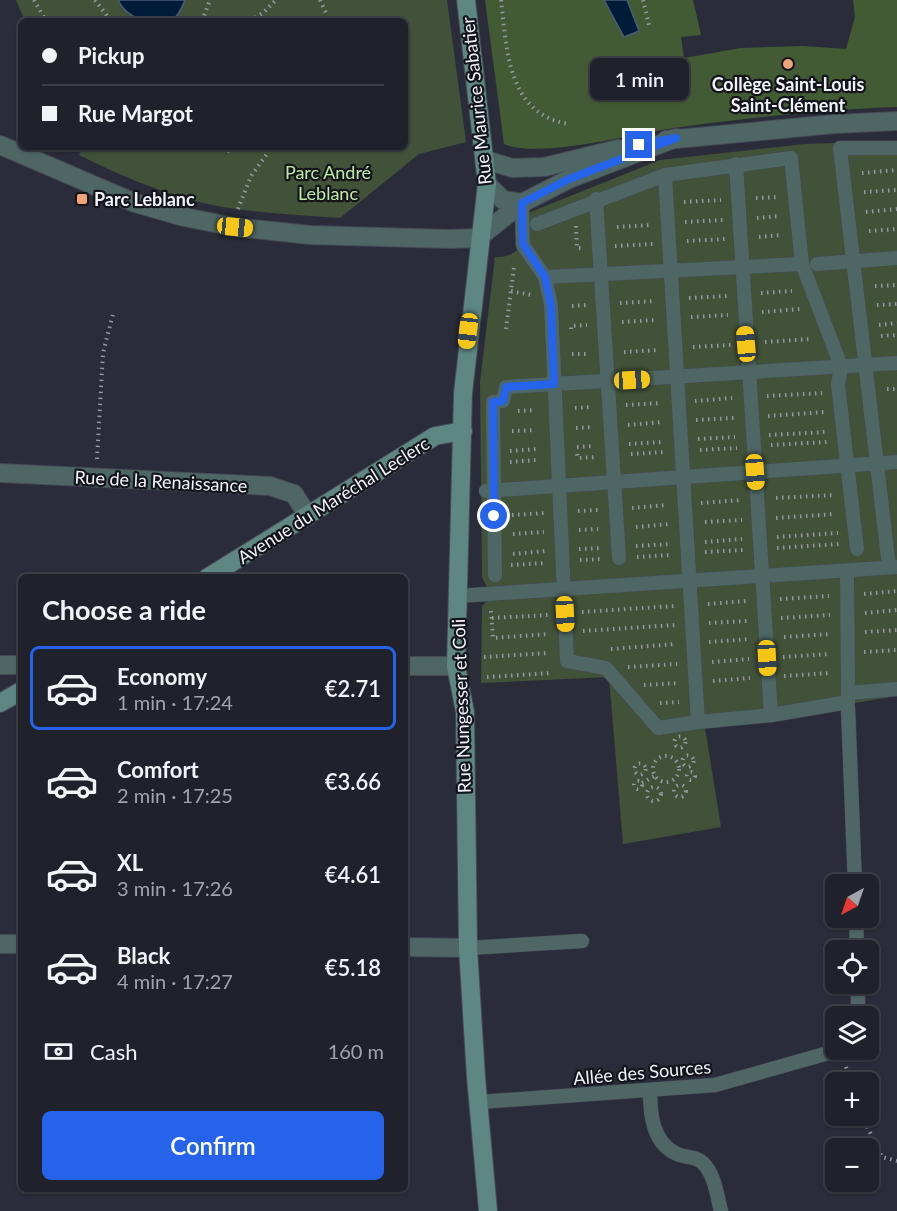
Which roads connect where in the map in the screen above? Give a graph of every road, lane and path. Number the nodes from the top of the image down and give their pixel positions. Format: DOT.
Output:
graph roads {
  1 [pos="34,0"];
  2 [pos="95,0"];
  3 [pos="210,0"];
  4 [pos="276,0"];
  5 [pos="320,0"];
  6 [pos="466,0"];
  7 [pos="501,0"];
  8 [pos="643,0"];
  9 [pos="44,18"];
  10 [pos="109,18"];
  11 [pos="203,18"];
  12 [pos="255,18"];
  13 [pos="325,18"];
  14 [pos="649,25"];
  15 [pos="897,121"];
  16 [pos="568,124"];
  17 [pos="676,138"];
  18 [pos="0,145"];
  19 [pos="897,148"];
  20 [pos="270,150"];
  21 [pos="486,160"];
  22 [pos="736,164"];
  23 [pos="897,170"];
  24 [pos="843,174"];
  25 [pos="665,175"];
  26 [pos="487,184"];
  27 [pos="897,190"];
  28 [pos="845,194"];
  29 [pos="795,196"];
  30 [pos="596,199"];
  31 [pos="737,199"];
  32 [pos="522,203"];
  33 [pos="667,203"];
  34 [pos="897,209"];
  35 [pos="847,213"];
  36 [pos="796,215"];
  37 [pos="738,219"];
  38 [pos="537,224"];
  39 [pos="668,224"];
  40 [pos="235,227"];
  41 [pos="598,228"];
  42 [pos="897,229"];
  43 [pos="850,232"];
  44 [pos="478,238"];
  45 [pos="897,258"];
  46 [pos="536,260"];
  47 [pos="853,260"];
  48 [pos="802,264"];
  49 [pos="817,264"];
  50 [pos="740,267"];
  51 [pos="671,271"];
  52 [pos="602,274"];
  53 [pos="545,277"];
  54 [pos="113,314"];
  55 [pos="506,328"];
  56 [pos="897,363"];
  57 [pos="865,365"];
  58 [pos="842,366"];
  59 [pos="748,372"];
  60 [pos="678,377"];
  61 [pos="608,381"];
  62 [pos="554,384"];
  63 [pos="839,392"];
  64 [pos="750,397"];
  65 [pos="679,402"];
  66 [pos="610,406"];
  67 [pos="574,408"];
  68 [pos="842,411"];
  69 [pos="751,417"];
  70 [pos="680,421"];
  71 [pos="611,426"];
  72 [pos="576,428"];
  73 [pos="536,429"];
  74 [pos="844,430"];
  75 [pos="463,431"];
  76 [pos="493,432"];
  77 [pos="753,436"];
  78 [pos="681,441"];
  79 [pos="612,445"];
  80 [pos="577,447"];
  81 [pos="537,449"];
  82 [pos="494,457"];
  83 [pos="537,460"];
  84 [pos="897,462"];
  85 [pos="877,464"];
  86 [pos="849,466"];
  87 [pos="755,472"];
  88 [pos="0,473"];
  89 [pos="684,476"];
  90 [pos="96,478"];
  91 [pos="614,480"];
  92 [pos="559,485"];
  93 [pos="490,491"];
  94 [pos="308,516"];
  95 [pos="857,549"];
  96 [pos="619,558"];
  97 [pos="893,567"];
  98 [pos="847,571"];
  99 [pos="214,574"];
  100 [pos="495,574"];
  101 [pos="762,576"];
  102 [pos="689,580"];
  103 [pos="563,588"];
  104 [pos="457,596"];
  105 [pos="567,661"];
  106 [pos="0,665"];
  107 [pos="18,665"];
  108 [pos="408,666"];
  109 [pos="456,666"];
  110 [pos="487,677"];
  111 [pos="897,689"];
  112 [pos="18,693"];
  113 [pos="848,693"];
  114 [pos="0,704"];
  115 [pos="848,708"];
  116 [pos="771,715"];
  117 [pos="699,722"];
  118 [pos="683,762"];
  119 [pos="677,764"];
  120 [pos="646,769"];
  121 [pos="653,770"];
  122 [pos="678,773"];
  123 [pos="655,776"];
  124 [pos="687,776"];
  125 [pos="673,779"];
  126 [pos="660,781"];
  127 [pos="642,783"];
  128 [pos="677,786"];
  129 [pos="657,787"];
  130 [pos="855,874"];
  131 [pos="582,941"];
  132 [pos="0,944"];
  133 [pos="18,944"];
  134 [pos="408,947"];
  135 [pos="468,948"];
  136 [pos="825,1054"];
  137 [pos="650,1090"];
  138 [pos="479,1102"];
  139 [pos="867,1126"];
  140 [pos="897,1161"];
  141 [pos="488,1211"];
  142 [pos="721,1211"];
  1 -- 9 [label="path"];
  2 -- 10 [label="path"];
  3 -- 11 [label="path"];
  4 -- 12 [label="path"];
  5 -- 13 [label="path"];
  6 -- 21 [label="street, Rue Maurice Sabatier"];
  7 -- 16 [label="path"];
  8 -- 14 [label="path"];
  15 -- 17 [label="street"];
  17 -- 21 [label="street"];
  17 -- 32 [label="street"];
  18 -- 40 [label="street"];
  19 -- 24 [label="lane"];
  20 -- 40 [label="path"];
  21 -- 26 [label="street, Rue Maurice Sabatier"];
  22 -- 25 [label="lane"];
  22 -- 29 [label="lane"];
  22 -- 31 [label="lane"];
  23 -- 24 [label="path"];
  24 -- 28 [label="lane"];
  25 -- 30 [label="lane"];
  25 -- 33 [label="lane"];
  26 -- 32 [label="street"];
  26 -- 44 [label="street, Rue Maurice Sabatier"];
  27 -- 28 [label="path"];
  28 -- 35 [label="lane"];
  29 -- 31 [label="path"];
  29 -- 36 [label="lane"];
  30 -- 38 [label="lane"];
  30 -- 41 [label="lane"];
  31 -- 33 [label="path"];
  31 -- 37 [label="lane"];
  32 -- 44 [label="street"];
  32 -- 46 [label="lane"];
  33 -- 39 [label="lane"];
  34 -- 35 [label="path"];
  35 -- 43 [label="lane"];
  36 -- 37 [label="path"];
  36 -- 48 [label="lane"];
  37 -- 39 [label="path"];
  37 -- 50 [label="lane"];
  39 -- 41 [label="path"];
  39 -- 51 [label="lane"];
  40 -- 44 [label="street"];
  41 -- 52 [label="lane"];
  42 -- 43 [label="path"];
  43 -- 47 [label="lane"];
  44 -- 75 [label="street, Rue Nungesser et Coli"];
  45 -- 47 [label="lane"];
  46 -- 53 [label="lane"];
  46 -- 55 [label="path"];
  47 -- 49 [label="lane"];
  47 -- 57 [label="lane"];
  48 -- 50 [label="lane"];
  48 -- 58 [label="lane"];
  50 -- 51 [label="lane"];
  50 -- 59 [label="lane"];
  51 -- 52 [label="lane"];
  51 -- 60 [label="lane"];
  52 -- 53 [label="lane"];
  52 -- 61 [label="lane"];
  53 -- 62 [label="lane"];
  54 -- 90 [label="path"];
  56 -- 57 [label="lane"];
  57 -- 58 [label="lane"];
  57 -- 85 [label="lane"];
  58 -- 59 [label="lane"];
  58 -- 63 [label="lane"];
  59 -- 60 [label="lane"];
  59 -- 64 [label="lane"];
  60 -- 61 [label="lane"];
  60 -- 65 [label="lane"];
  61 -- 62 [label="lane"];
  61 -- 66 [label="lane"];
  62 -- 76 [label="lane"];
  62 -- 92 [label="lane"];
  63 -- 64 [label="path"];
  63 -- 68 [label="lane"];
  64 -- 65 [label="path"];
  64 -- 69 [label="lane"];
  65 -- 66 [label="path"];
  65 -- 70 [label="lane"];
  66 -- 67 [label="path"];
  66 -- 71 [label="lane"];
  68 -- 69 [label="path"];
  68 -- 74 [label="lane"];
  69 -- 70 [label="path"];
  69 -- 77 [label="lane"];
  70 -- 71 [label="path"];
  70 -- 78 [label="lane"];
  71 -- 72 [label="path"];
  71 -- 79 [label="lane"];
  73 -- 76 [label="path"];
  74 -- 77 [label="path"];
  74 -- 86 [label="lane"];
  75 -- 94 [label="street, Avenue du Maréchal Leclerc"];
  75 -- 104 [label="street, Rue Nungesser et Coli"];
  76 -- 82 [label="lane"];
  77 -- 78 [label="path"];
  77 -- 87 [label="lane"];
  78 -- 79 [label="path"];
  78 -- 89 [label="lane"];
  79 -- 80 [label="path"];
  79 -- 91 [label="lane"];
  81 -- 82 [label="path"];
  82 -- 83 [label="path"];
  82 -- 93 [label="lane"];
  84 -- 85 [label="lane"];
  85 -- 86 [label="lane"];
  85 -- 97 [label="lane"];
  86 -- 87 [label="lane"];
  86 -- 95 [label="lane"];
  87 -- 89 [label="lane"];
  87 -- 101 [label="lane"];
  88 -- 90 [label="street, Rue de la Renaissance"];
  89 -- 91 [label="lane"];
  89 -- 102 [label="lane"];
  90 -- 94 [label="street, Rue de la Renaissance"];
  91 -- 92 [label="lane"];
  91 -- 96 [label="lane"];
  92 -- 93 [label="lane"];
  92 -- 103 [label="lane"];
  93 -- 100 [label="lane"];
  94 -- 99 [label="street, Avenue du Maréchal Leclerc"];
  97 -- 98 [label="lane"];
  98 -- 101 [label="lane"];
  98 -- 113 [label="lane"];
  101 -- 102 [label="lane"];
  101 -- 116 [label="lane"];
  102 -- 103 [label="lane"];
  102 -- 117 [label="lane"];
  103 -- 104 [label="lane"];
  103 -- 105 [label="lane"];
  104 -- 109 [label="street, Rue Nungesser et Coli"];
  105 -- 110 [label="path"];
  105 -- 117 [label="lane"];
  106 -- 107 [label="street"];
  108 -- 109 [label="street"];
  109 -- 135 [label="street, Rue Nungesser et Coli"];
  111 -- 113 [label="lane"];
  112 -- 114 [label="street"];
  113 -- 116 [label="lane"];
  115 -- 130 [label="lane"];
  116 -- 117 [label="lane"];
  118 -- 119 [label="path"];
  119 -- 121 [label="path"];
  119 -- 122 [label="path"];
  120 -- 121 [label="path"];
  121 -- 123 [label="path"];
  122 -- 124 [label="path"];
  122 -- 125 [label="path"];
  123 -- 126 [label="path"];
  123 -- 127 [label="path"];
  125 -- 126 [label="path"];
  125 -- 128 [label="path"];
  126 -- 129 [label="path"];
  131 -- 135 [label="lane"];
  132 -- 133 [label="street"];
  134 -- 135 [label="street"];
  135 -- 138 [label="street, Rue Nungesser et Coli"];
  136 -- 137 [label="lane, Allée des Sources"];
  137 -- 138 [label="lane, Allée des Sources"];
  137 -- 142 [label="lane"];
  138 -- 141 [label="street, Rue Nungesser et Coli"];
  139 -- 140 [label="path"];
}
